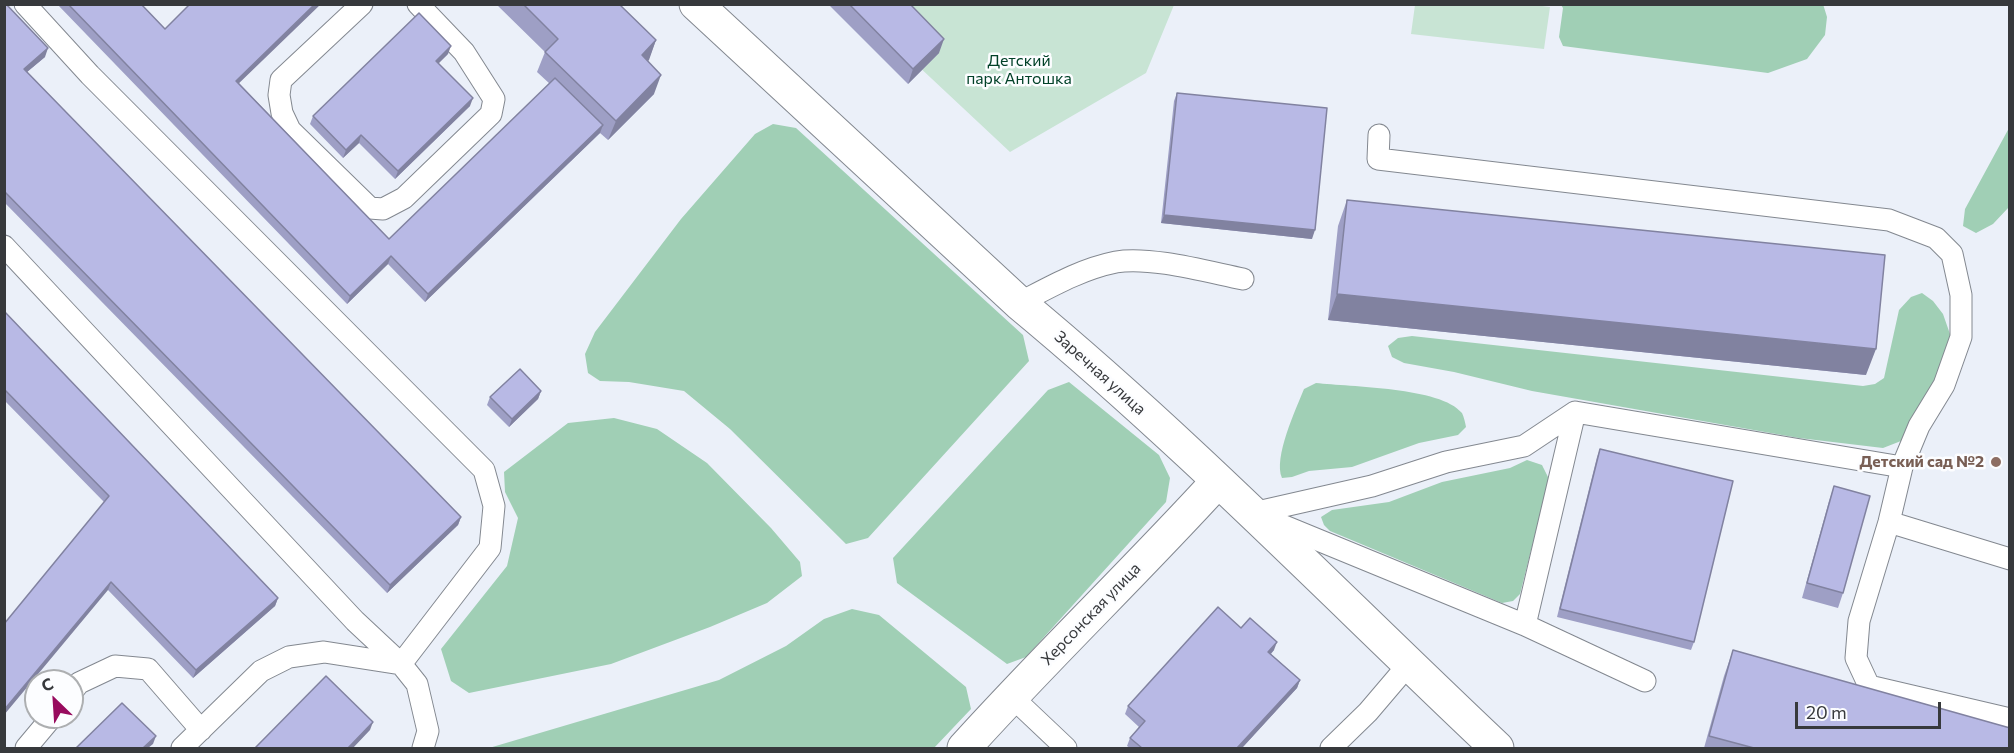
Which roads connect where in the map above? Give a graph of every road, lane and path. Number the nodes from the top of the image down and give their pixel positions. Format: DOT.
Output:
graph roads {
  1 [pos="25,4"];
  2 [pos="362,4"];
  3 [pos="418,4"];
  4 [pos="696,4"];
  5 [pos="1378,135"];
  6 [pos="4,246"];
  7 [pos="1243,279"];
  8 [pos="1019,303"];
  9 [pos="1575,412"];
  10 [pos="1902,467"];
  11 [pos="1218,481"];
  12 [pos="1253,513"];
  13 [pos="1889,522"];
  14 [pos="2010,559"];
  15 [pos="1526,625"];
  16 [pos="401,664"];
  17 [pos="1408,665"];
  18 [pos="84,681"];
  19 [pos="1645,681"];
  20 [pos="1011,696"];
  21 [pos="2010,719"];
  22 [pos="42,729"];
  23 [pos="201,730"];
  24 [pos="26,748"];
  25 [pos="182,748"];
  26 [pos="423,748"];
  27 [pos="964,748"];
  28 [pos="1066,748"];
  29 [pos="1331,748"];
  30 [pos="1497,748"];
  1 -- 16 [label="lane"];
  2 -- 3 [label="lane"];
  4 -- 8 [label="street, Заречная улица"];
  5 -- 10 [label="lane"];
  6 -- 16 [label="lane"];
  7 -- 8 [label="lane"];
  8 -- 11 [label="street, Заречная улица"];
  9 -- 10 [label="lane"];
  9 -- 12 [label="lane"];
  9 -- 15 [label="lane"];
  10 -- 13 [label="lane"];
  11 -- 12 [label="street, Заречная улица"];
  11 -- 20 [label="street, Херсонская улица"];
  12 -- 15 [label="lane"];
  12 -- 17 [label="street, Заречная улица"];
  13 -- 14 [label="lane"];
  13 -- 21 [label="lane"];
  15 -- 19 [label="lane"];
  16 -- 23 [label="lane"];
  16 -- 26 [label="lane"];
  17 -- 29 [label="lane"];
  17 -- 30 [label="street, Заречная улица"];
  18 -- 23 [label="lane"];
  20 -- 27 [label="street, Херсонская улица"];
  20 -- 28 [label="lane"];
  22 -- 24 [label="lane"];
  23 -- 25 [label="lane"];
}
